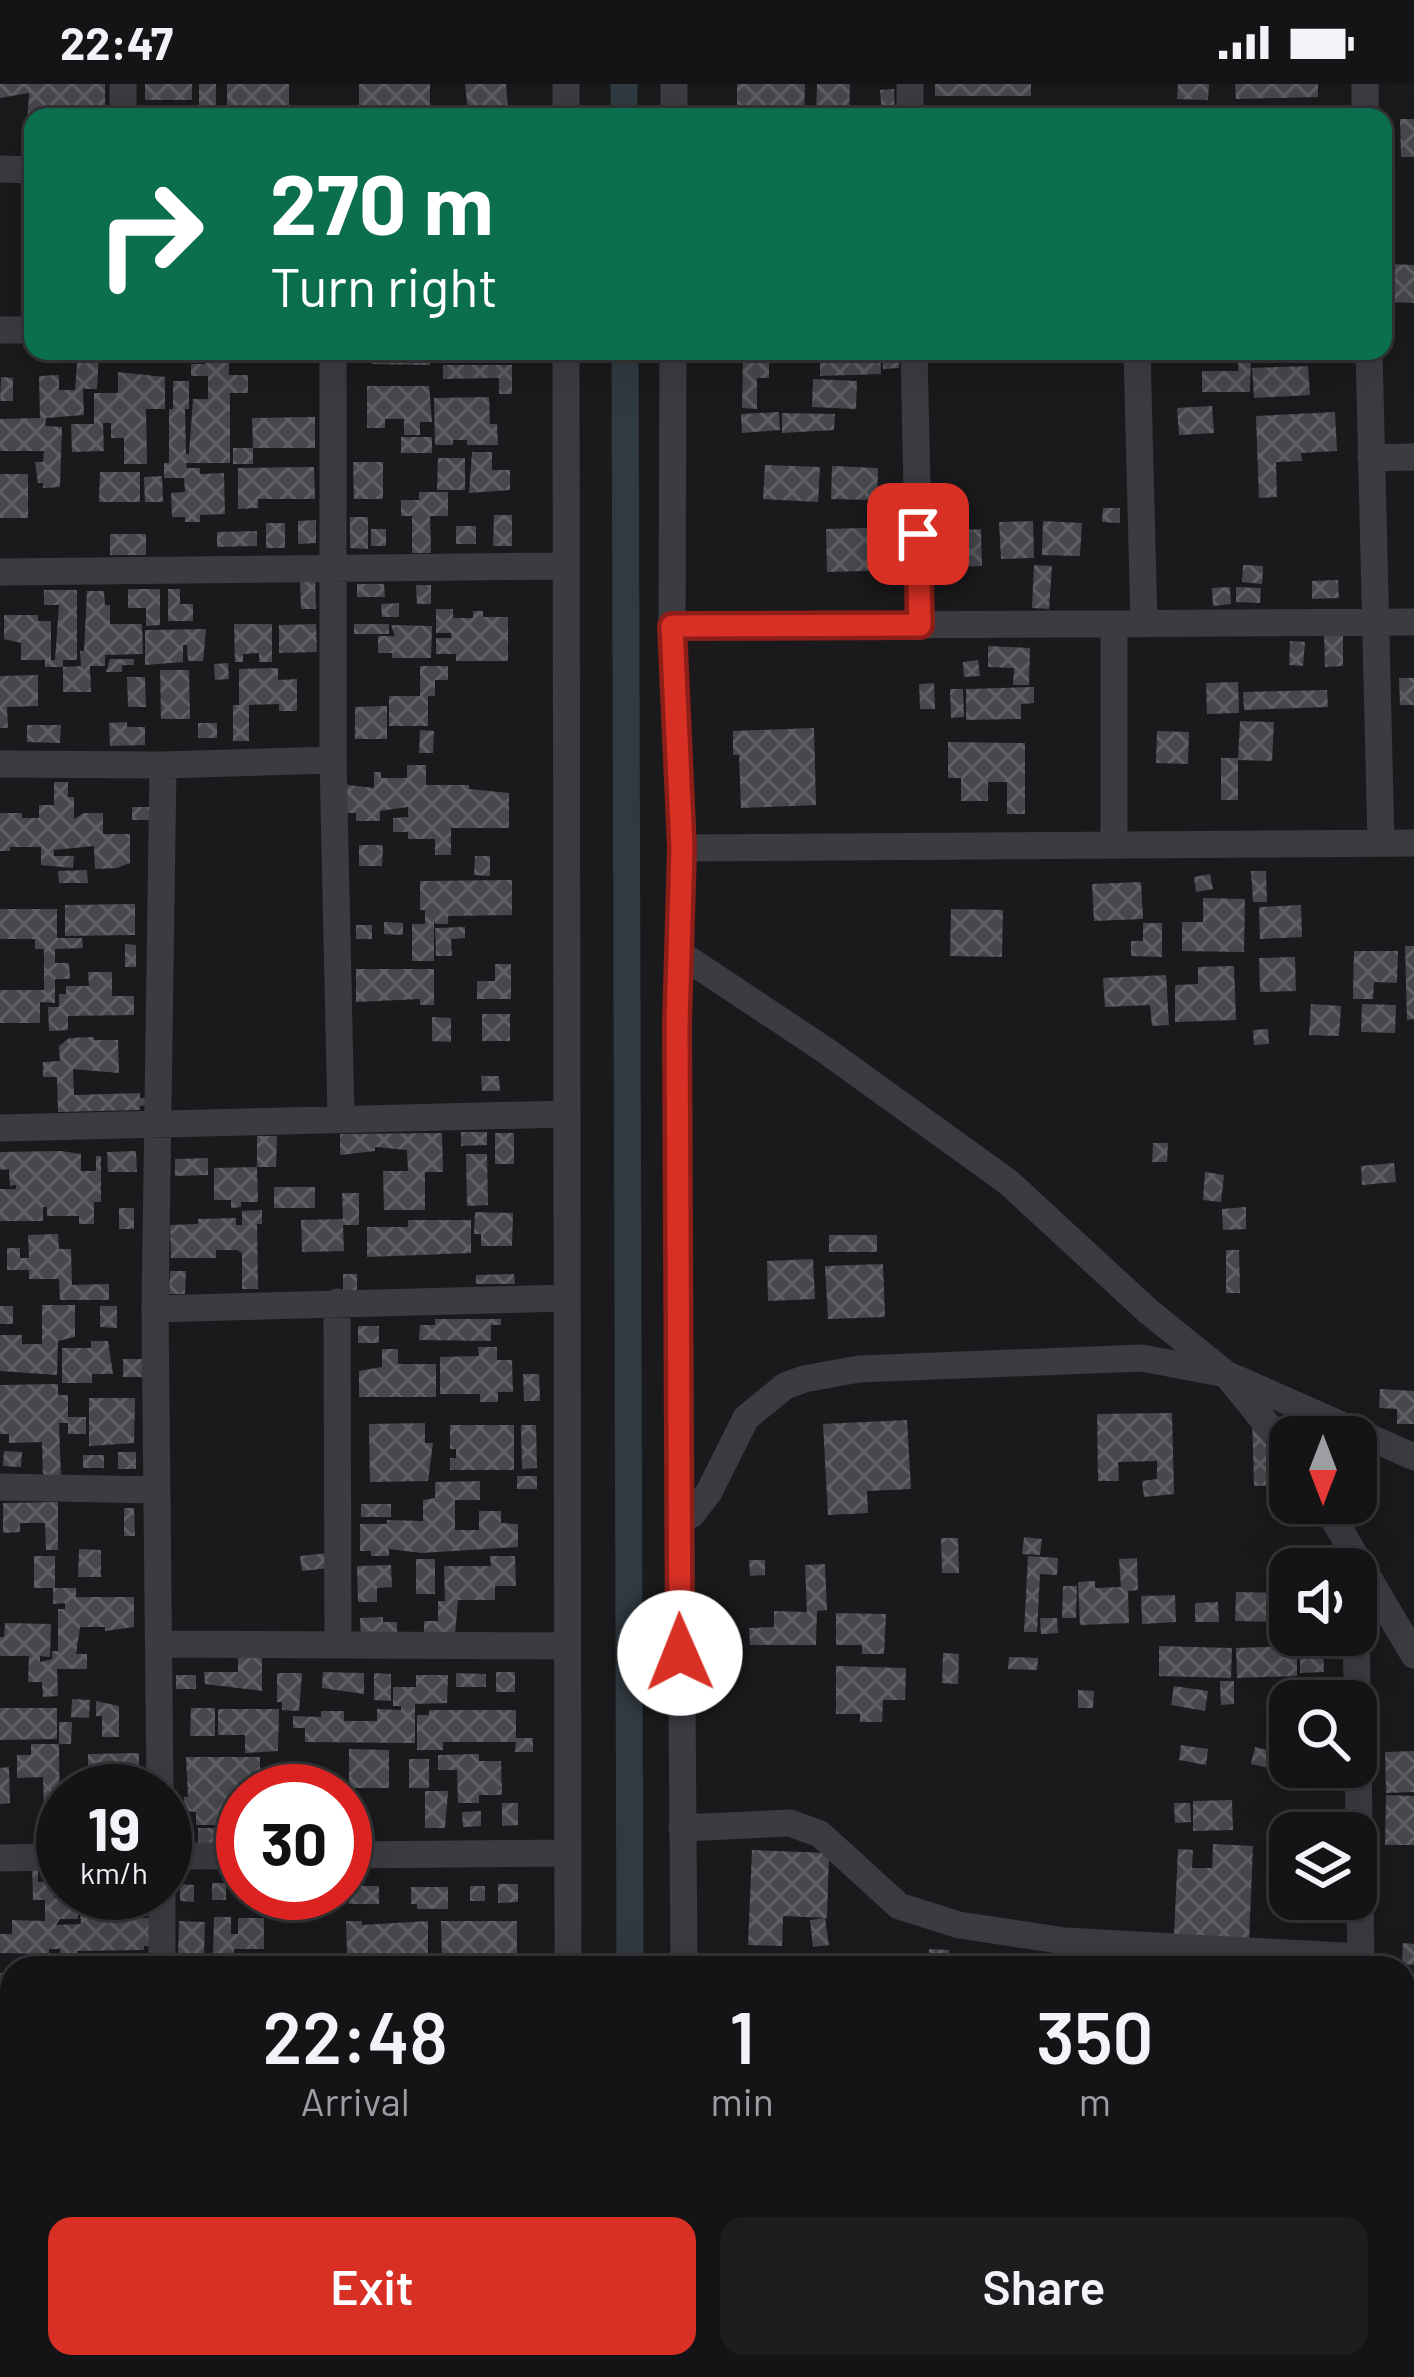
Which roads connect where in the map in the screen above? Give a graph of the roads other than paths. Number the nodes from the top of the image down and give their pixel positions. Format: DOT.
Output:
graph roads {
  1 [pos="333,360"];
  2 [pos="566,360"];
  3 [pos="673,360"];
  4 [pos="914,360"];
  5 [pos="1137,360"];
  6 [pos="1369,360"];
  7 [pos="1414,457"];
  8 [pos="1371,458"];
  9 [pos="566,566"];
  10 [pos="334,568"];
  11 [pos="0,572"];
  12 [pos="1373,622"];
  13 [pos="1414,622"];
  14 [pos="1114,623"];
  15 [pos="1144,623"];
  16 [pos="920,625"];
  17 [pos="672,626"];
  18 [pos="334,760"];
  19 [pos="0,764"];
  20 [pos="163,765"];
  21 [pos="1381,843"];
  22 [pos="1414,843"];
  23 [pos="1114,845"];
  24 [pos="682,848"];
  25 [pos="679,953"];
  26 [pos="565,1114"];
  27 [pos="341,1117"];
  28 [pos="160,1122"];
  29 [pos="0,1128"];
  30 [pos="567,1298"];
  31 [pos="337,1302"];
  32 [pos="155,1309"];
  33 [pos="1226,1374"];
  34 [pos="1269,1427"];
  35 [pos="1414,1457"];
  36 [pos="0,1487"];
  37 [pos="157,1490"];
  38 [pos="678,1522"];
  39 [pos="1377,1593"];
  40 [pos="159,1644"];
  41 [pos="338,1646"];
  42 [pos="567,1646"];
  43 [pos="1414,1655"];
  44 [pos="1356,1656"];
  45 [pos="160,1764"];
  46 [pos="682,1828"];
  47 [pos="567,1853"];
  48 [pos="372,1855"];
  49 [pos="36,1857"];
  50 [pos="0,1858"];
  51 [pos="162,1920"];
  52 [pos="162,1956"];
  53 [pos="568,1956"];
  54 [pos="684,1956"];
  55 [pos="1266,1956"];
  56 [pos="1360,1956"];
  1 -- 10 [label="street"];
  2 -- 9 [label="street"];
  3 -- 17 [label="street"];
  4 -- 16 [label="street"];
  5 -- 15 [label="street"];
  6 -- 8 [label="street"];
  7 -- 8 [label="street"];
  8 -- 12 [label="street"];
  9 -- 10 [label="street"];
  9 -- 26 [label="street"];
  10 -- 11 [label="street"];
  10 -- 18 [label="street"];
  12 -- 13 [label="street"];
  12 -- 15 [label="street"];
  12 -- 21 [label="street"];
  14 -- 15 [label="street"];
  14 -- 16 [label="street"];
  14 -- 23 [label="street"];
  16 -- 17 [label="street"];
  17 -- 24 [label="street"];
  18 -- 20 [label="street"];
  18 -- 27 [label="street"];
  19 -- 20 [label="street"];
  20 -- 28 [label="street"];
  21 -- 22 [label="street"];
  21 -- 23 [label="street"];
  23 -- 24 [label="street"];
  24 -- 25 [label="street"];
  25 -- 33 [label="street"];
  25 -- 38 [label="street"];
  26 -- 27 [label="street"];
  26 -- 30 [label="street"];
  27 -- 28 [label="street"];
  28 -- 29 [label="street"];
  28 -- 32 [label="street"];
  30 -- 31 [label="street"];
  30 -- 42 [label="street"];
  31 -- 32 [label="street"];
  31 -- 41 [label="street"];
  32 -- 37 [label="street"];
  33 -- 34 [label="street"];
  33 -- 35 [label="street"];
  33 -- 38 [label="street"];
  36 -- 37 [label="street"];
  37 -- 40 [label="street"];
  38 -- 46 [label="street"];
  39 -- 43 [label="street"];
  40 -- 41 [label="street"];
  40 -- 45 [label="street"];
  41 -- 42 [label="street"];
  42 -- 47 [label="street"];
  44 -- 56 [label="street"];
  46 -- 54 [label="street"];
  46 -- 55 [label="street"];
  47 -- 48 [label="street"];
  47 -- 53 [label="street"];
  49 -- 50 [label="street"];
  51 -- 52 [label="street"];
}
